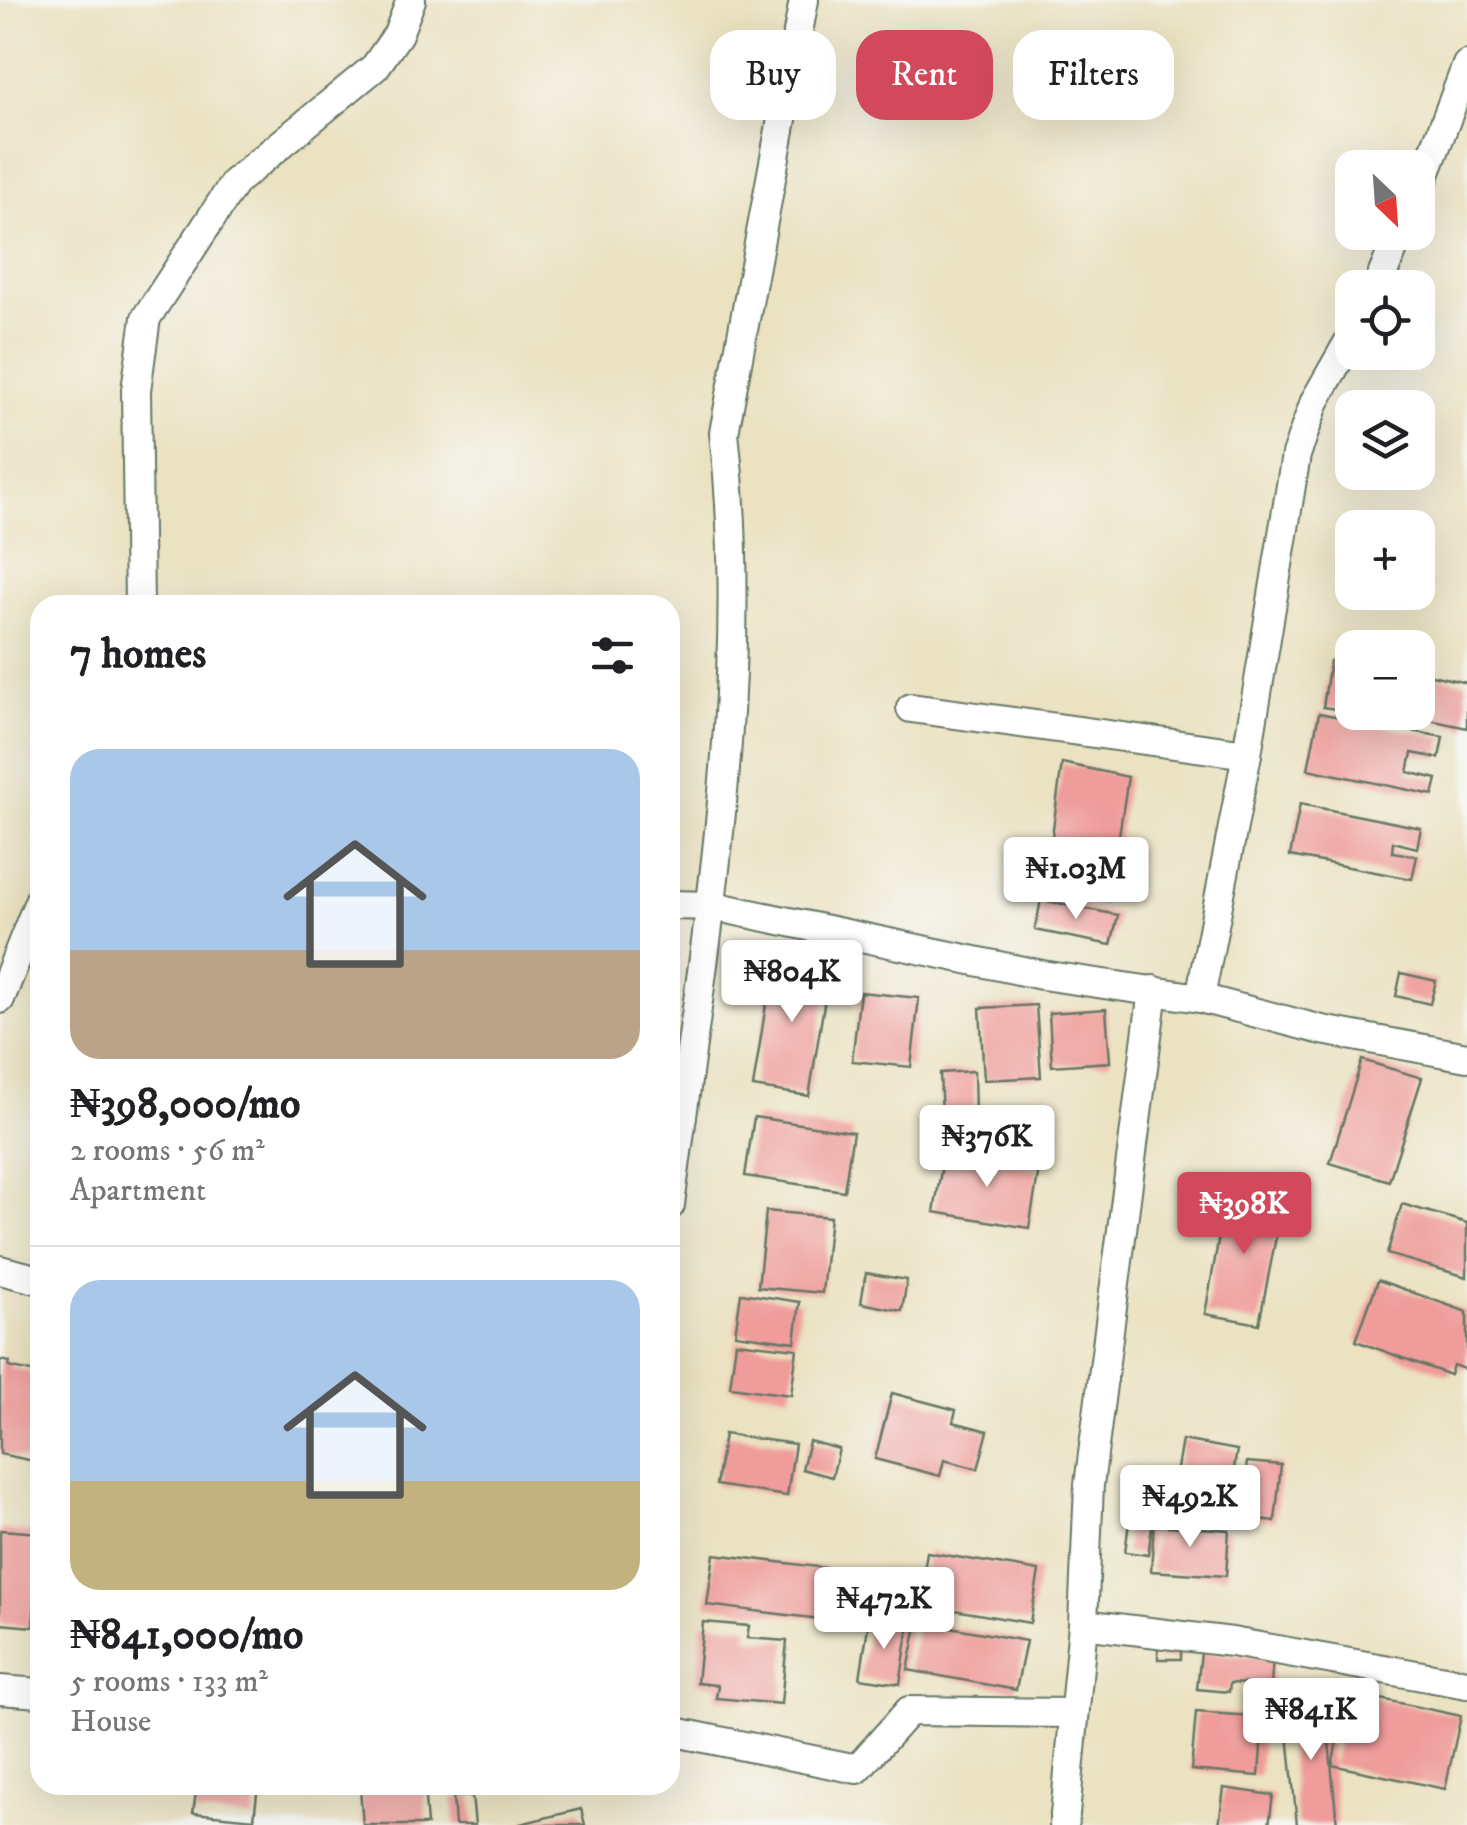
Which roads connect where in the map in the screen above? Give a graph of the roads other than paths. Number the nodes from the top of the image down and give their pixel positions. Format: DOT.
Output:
graph roads {
  1 [pos="412,0"];
  2 [pos="804,0"];
  3 [pos="1467,66"];
  4 [pos="1435,150"];
  5 [pos="1335,366"];
  6 [pos="139,595"];
  7 [pos="911,708"];
  8 [pos="1248,754"];
  9 [pos="680,905"];
  10 [pos="712,906"];
  11 [pos="30,924"];
  12 [pos="1153,990"];
  13 [pos="1200,998"];
  14 [pos="0,1000"];
  15 [pos="1467,1057"];
  16 [pos="680,1134"];
  17 [pos="0,1270"];
  18 [pos="30,1278"];
  19 [pos="1083,1624"];
  20 [pos="1466,1679"];
  21 [pos="0,1690"];
  22 [pos="30,1692"];
  23 [pos="1074,1714"];
  24 [pos="680,1733"];
  25 [pos="1064,1825"];
  1 -- 6 [label="street"];
  2 -- 10 [label="street"];
  3 -- 4 [label="street"];
  5 -- 8 [label="street"];
  7 -- 8 [label="street"];
  8 -- 13 [label="street"];
  9 -- 10 [label="street"];
  10 -- 12 [label="street"];
  10 -- 16 [label="street"];
  11 -- 14 [label="street"];
  12 -- 13 [label="street"];
  12 -- 19 [label="street"];
  13 -- 15 [label="street"];
  17 -- 18 [label="street"];
  19 -- 20 [label="street"];
  19 -- 23 [label="street"];
  21 -- 22 [label="street"];
  23 -- 24 [label="street"];
  23 -- 25 [label="street"];
}
